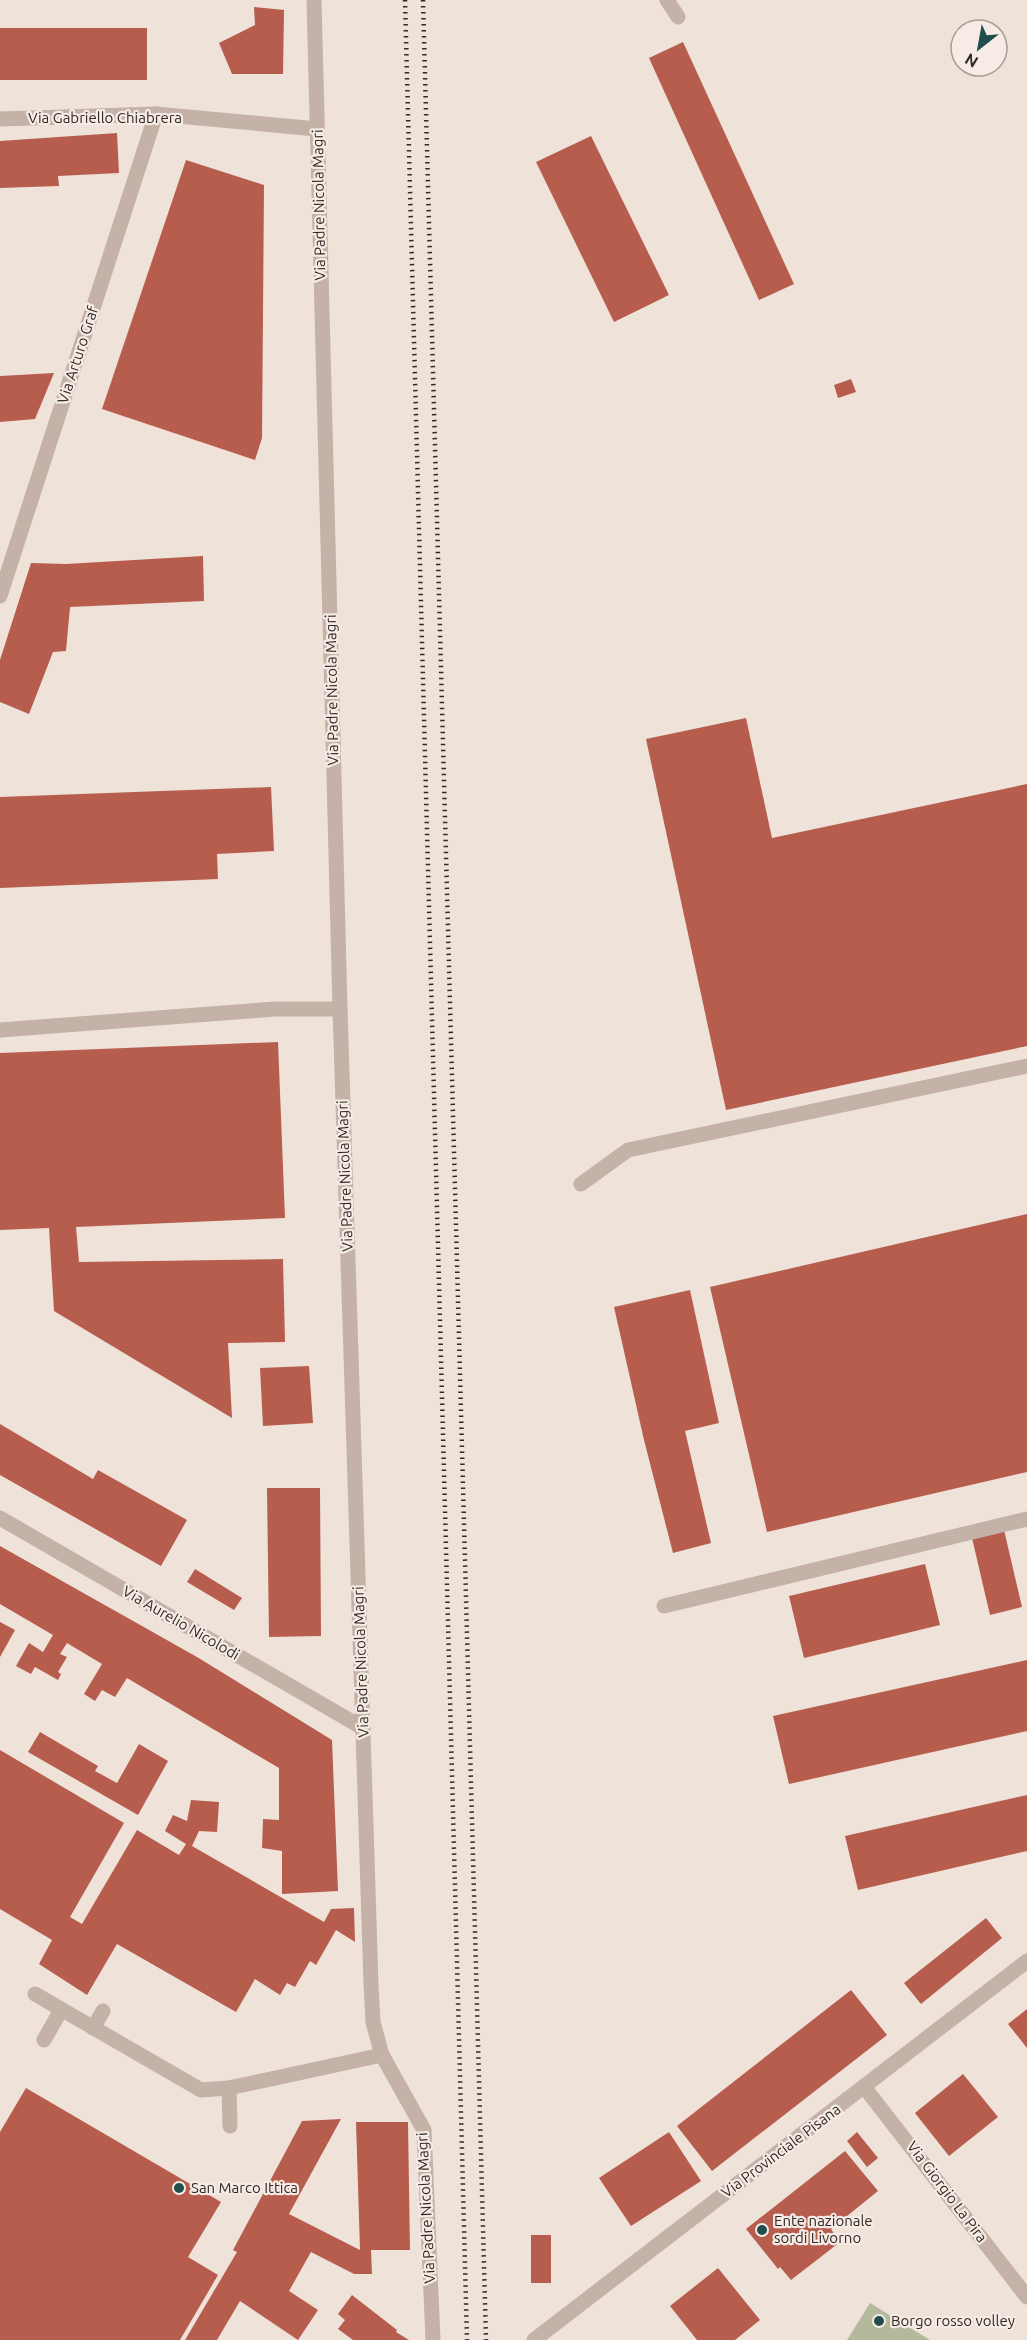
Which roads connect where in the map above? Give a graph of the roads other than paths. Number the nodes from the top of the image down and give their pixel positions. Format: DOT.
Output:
graph roads {
  1 [pos="314,0"];
  2 [pos="667,0"];
  3 [pos="678,17"];
  4 [pos="156,114"];
  5 [pos="0,119"];
  6 [pos="317,129"];
  7 [pos="0,596"];
  8 [pos="340,1009"];
  9 [pos="0,1030"];
  10 [pos="1027,1066"];
  11 [pos="581,1184"];
  12 [pos="0,1518"];
  13 [pos="1027,1519"];
  14 [pos="664,1606"];
  15 [pos="363,1728"];
  16 [pos="1027,1961"];
  17 [pos="34,1994"];
  18 [pos="61,2010"];
  19 [pos="103,2011"];
  20 [pos="93,2028"];
  21 [pos="44,2040"];
  22 [pos="382,2055"];
  23 [pos="229,2088"];
  24 [pos="865,2088"];
  25 [pos="230,2126"];
  26 [pos="1027,2297"];
  27 [pos="433,2340"];
  28 [pos="534,2340"];
  1 -- 6 [label="street, Via Padre Nicola Magri"];
  2 -- 3 [label="street"];
  4 -- 5 [label="street, Via Gabriello Chiabrera"];
  4 -- 6 [label="street, Via Gabriello Chiabrera"];
  4 -- 7 [label="street, Via Arturo Graf"];
  6 -- 8 [label="street, Via Padre Nicola Magri"];
  8 -- 9 [label="street"];
  8 -- 15 [label="street, Via Padre Nicola Magri"];
  10 -- 11 [label="street"];
  12 -- 15 [label="street, Via Aurelio Nicolodi"];
  13 -- 14 [label="street"];
  15 -- 22 [label="street, Via Padre Nicola Magri"];
  16 -- 24 [label="street, Via Provinciale Pisana"];
  17 -- 18 [label="street"];
  18 -- 20 [label="street"];
  18 -- 21 [label="street"];
  19 -- 20 [label="street"];
  20 -- 23 [label="street"];
  22 -- 23 [label="street"];
  22 -- 27 [label="street, Via Padre Nicola Magri"];
  23 -- 25 [label="street"];
  24 -- 26 [label="street, Via Giorgio La Pira"];
  24 -- 28 [label="street, Via Provinciale Pisana"];
}
